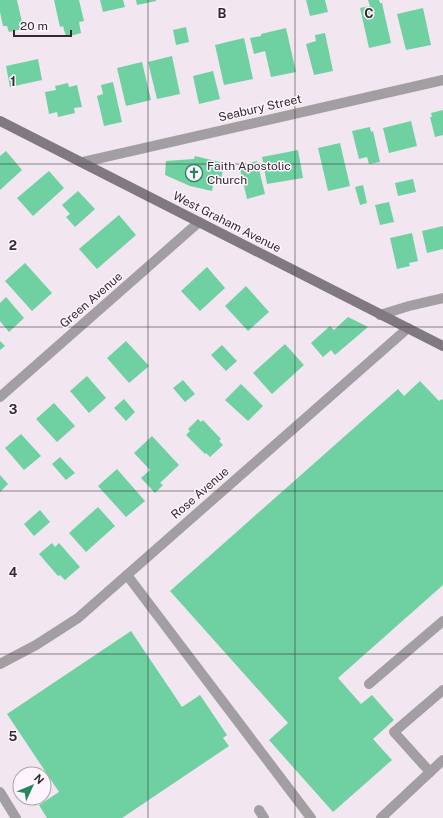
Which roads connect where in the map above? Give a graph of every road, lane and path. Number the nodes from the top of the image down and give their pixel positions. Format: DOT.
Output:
graph roads {
  1 [pos="443,80"];
  2 [pos="0,121"];
  3 [pos="83,162"];
  4 [pos="199,222"];
  5 [pos="443,298"];
  6 [pos="380,315"];
  7 [pos="408,328"];
  8 [pos="443,346"];
  9 [pos="0,397"];
  10 [pos="128,574"];
  11 [pos="443,621"];
  12 [pos="0,664"];
  13 [pos="369,684"];
  14 [pos="443,690"];
  15 [pos="443,760"];
  16 [pos="430,772"];
  17 [pos="0,792"];
  18 [pos="16,818"];
  19 [pos="311,818"];
  20 [pos="381,818"];
  1 -- 3 [label="street, Seabury Street"];
  2 -- 3 [label="street, West Graham Avenue"];
  3 -- 4 [label="street, West Graham Avenue"];
  4 -- 6 [label="street, West Graham Avenue"];
  4 -- 9 [label="street, Green Avenue"];
  5 -- 6 [label="street"];
  6 -- 7 [label="street, West Graham Avenue"];
  7 -- 8 [label="street, West Graham Avenue"];
  7 -- 10 [label="street, Rose Avenue"];
  10 -- 12 [label="street, Rose Avenue"];
  10 -- 19 [label="street"];
  11 -- 13 [label="street"];
  14 -- 16 [label="street"];
  15 -- 16 [label="street"];
  16 -- 20 [label="street"];
  17 -- 18 [label="street"];
}
